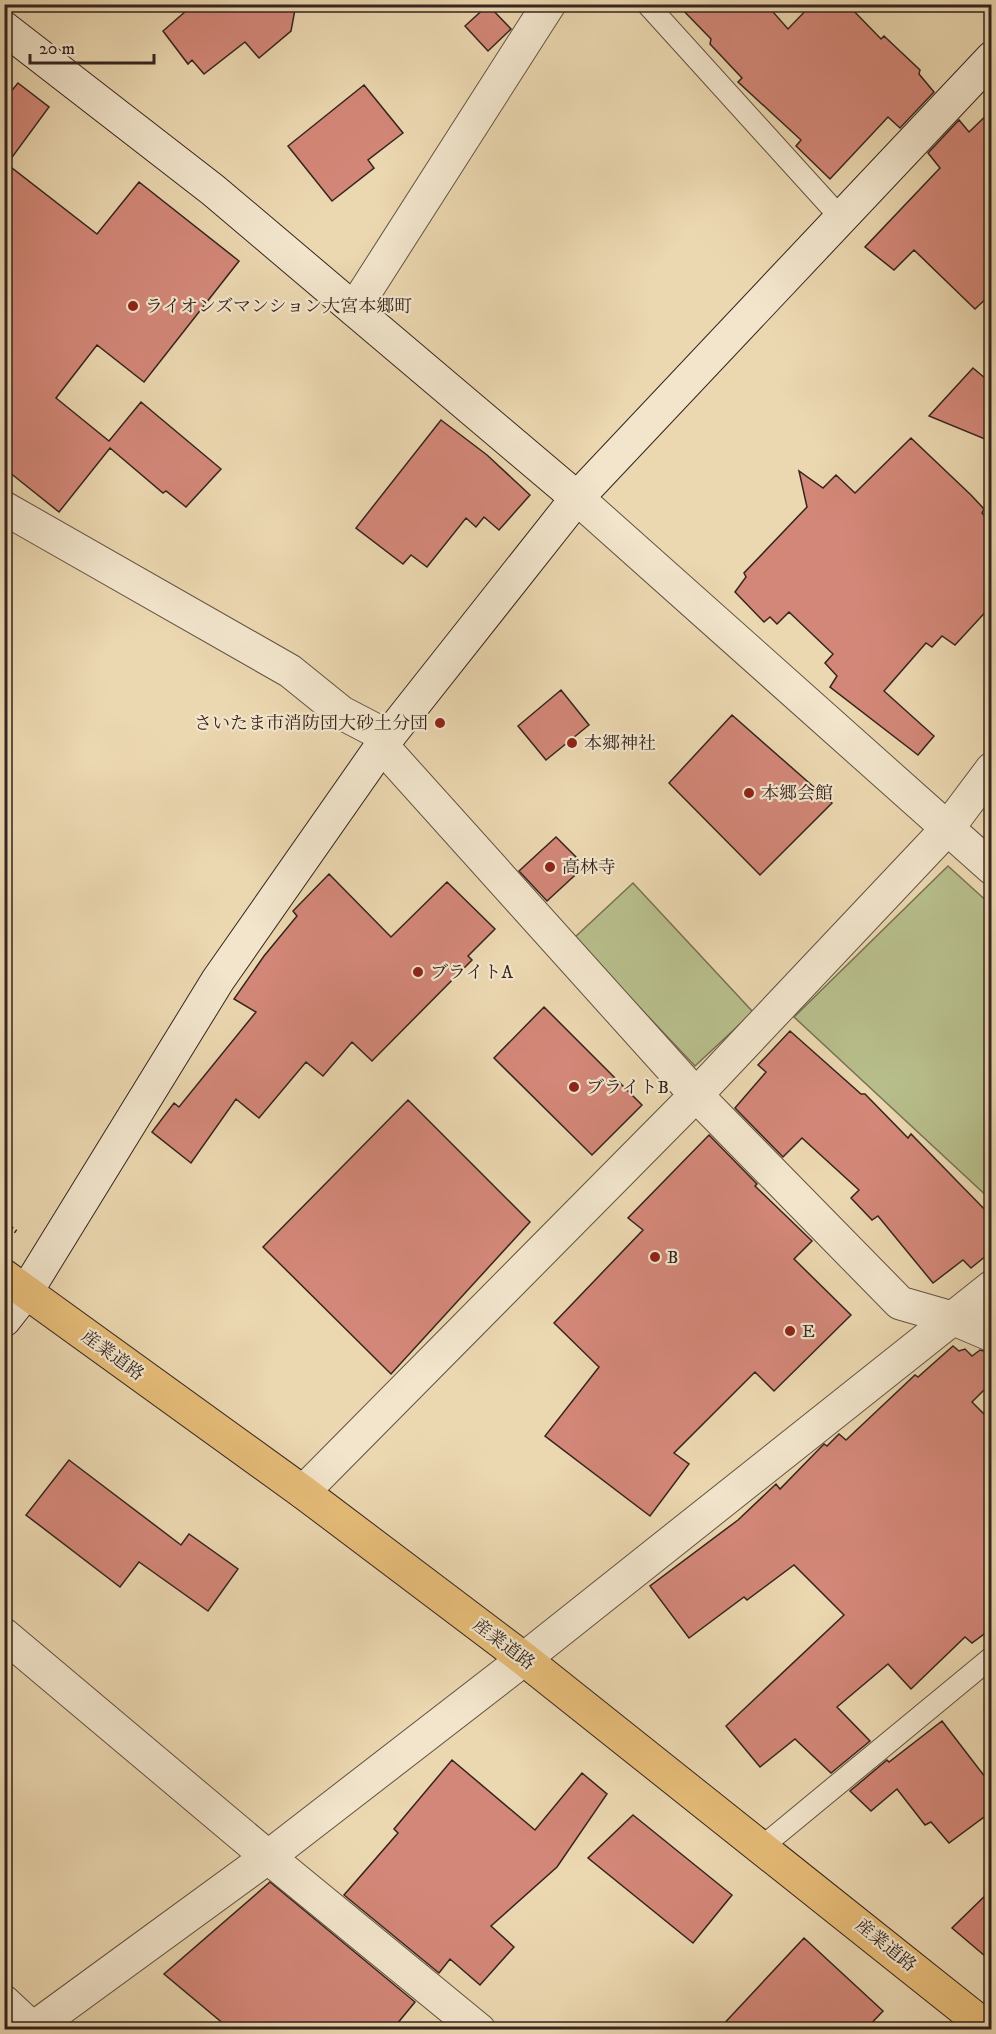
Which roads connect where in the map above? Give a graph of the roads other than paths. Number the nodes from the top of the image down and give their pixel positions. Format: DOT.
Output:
graph roads {
  1 [pos="549,4"];
  2 [pos="647,4"];
  3 [pos="4,28"];
  4 [pos="988,69"];
  5 [pos="841,219"];
  6 [pos="354,309"];
  7 [pos="577,498"];
  8 [pos="4,508"];
  9 [pos="385,742"];
  10 [pos="992,769"];
  11 [pos="947,829"];
  12 [pos="992,868"];
  13 [pos="696,1095"];
  14 [pos="15,1284"];
  15 [pos="992,1287"];
  16 [pos="952,1318"];
  17 [pos="4,1320"];
  18 [pos="992,1335"];
  19 [pos="303,1492"];
  20 [pos="4,1635"];
  21 [pos="992,1657"];
  22 [pos="524,1659"];
  23 [pos="763,1846"];
  24 [pos="268,1857"];
  25 [pos="4,2002"];
  26 [pos="983,2024"];
  27 [pos="33,2029"];
  28 [pos="479,2030"];
  1 -- 6 [label="street"];
  2 -- 5 [label="lane"];
  3 -- 6 [label="street"];
  4 -- 5 [label="street"];
  5 -- 7 [label="street"];
  6 -- 7 [label="street"];
  7 -- 9 [label="street"];
  7 -- 11 [label="street"];
  8 -- 9 [label="street"];
  9 -- 13 [label="street"];
  9 -- 14 [label="street"];
  10 -- 11 [label="street"];
  11 -- 12 [label="street"];
  11 -- 13 [label="street"];
  13 -- 16 [label="street"];
  13 -- 19 [label="street"];
  14 -- 17 [label="street"];
  14 -- 19 [label="main road, 産業道路"];
  15 -- 16 [label="street"];
  16 -- 18 [label="street"];
  16 -- 22 [label="street"];
  19 -- 22 [label="main road, 産業道路"];
  20 -- 24 [label="street"];
  21 -- 23 [label="lane"];
  22 -- 23 [label="main road, 産業道路"];
  22 -- 24 [label="street"];
  23 -- 26 [label="main road, 産業道路"];
  24 -- 27 [label="street"];
  24 -- 28 [label="street"];
  25 -- 27 [label="street"];
}
